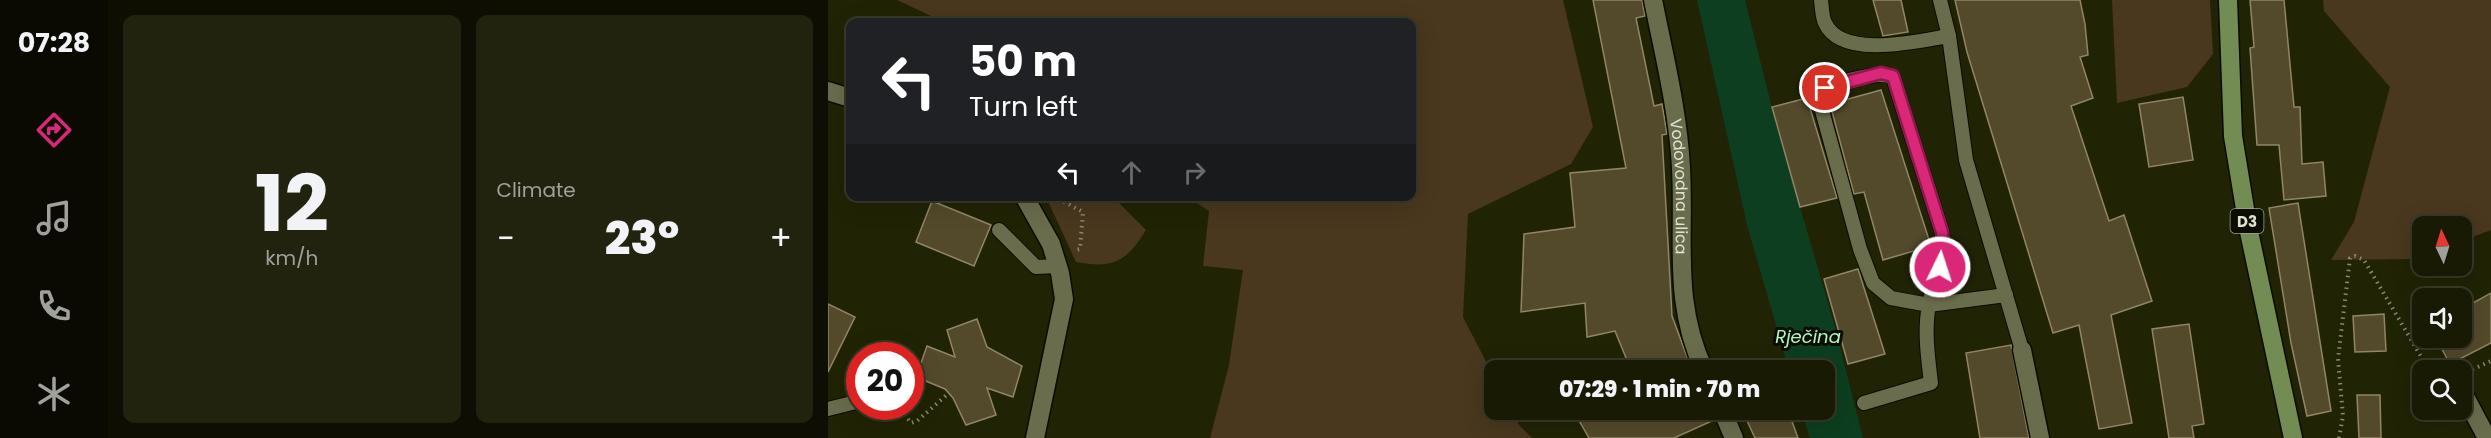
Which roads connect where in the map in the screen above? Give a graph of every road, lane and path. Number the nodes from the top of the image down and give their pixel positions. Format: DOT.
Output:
graph roads {
  1 [pos="1653,0"];
  2 [pos="1821,0"];
  3 [pos="1940,0"];
  4 [pos="2228,0"];
  5 [pos="1949,36"];
  6 [pos="828,91"];
  7 [pos="846,97"];
  8 [pos="1027,201"];
  9 [pos="1063,201"];
  10 [pos="999,230"];
  11 [pos="1081,241"];
  12 [pos="1058,266"];
  13 [pos="2006,295"];
  14 [pos="1929,305"];
  15 [pos="2022,350"];
  16 [pos="1700,360"];
  17 [pos="2423,360"];
  18 [pos="2491,361"];
  19 [pos="2472,370"];
  20 [pos="949,393"];
  21 [pos="1864,403"];
  22 [pos="846,404"];
  23 [pos="828,409"];
  24 [pos="2472,410"];
  25 [pos="1726,420"];
  26 [pos="917,421"];
  27 [pos="1035,438"];
  28 [pos="1734,438"];
  29 [pos="2040,438"];
  30 [pos="2293,438"];
  31 [pos="2338,438"];
  32 [pos="2487,438"];
  1 -- 16 [label="street, Vodovodna ulica"];
  2 -- 5 [label="lane"];
  3 -- 5 [label="lane"];
  4 -- 30 [label="main road, D3"];
  5 -- 13 [label="lane"];
  6 -- 7 [label="street"];
  8 -- 12 [label="street"];
  9 -- 11 [label="path"];
  10 -- 12 [label="lane"];
  12 -- 27 [label="street"];
  13 -- 14 [label="lane"];
  13 -- 15 [label="lane"];
  14 -- 14 [label="lane"];
  14 -- 21 [label="lane"];
  15 -- 29 [label="street"];
  17 -- 31 [label="path"];
  18 -- 19 [label="path"];
  20 -- 26 [label="path"];
  22 -- 23 [label="lane"];
  24 -- 32 [label="street"];
  25 -- 28 [label="street"];
}
